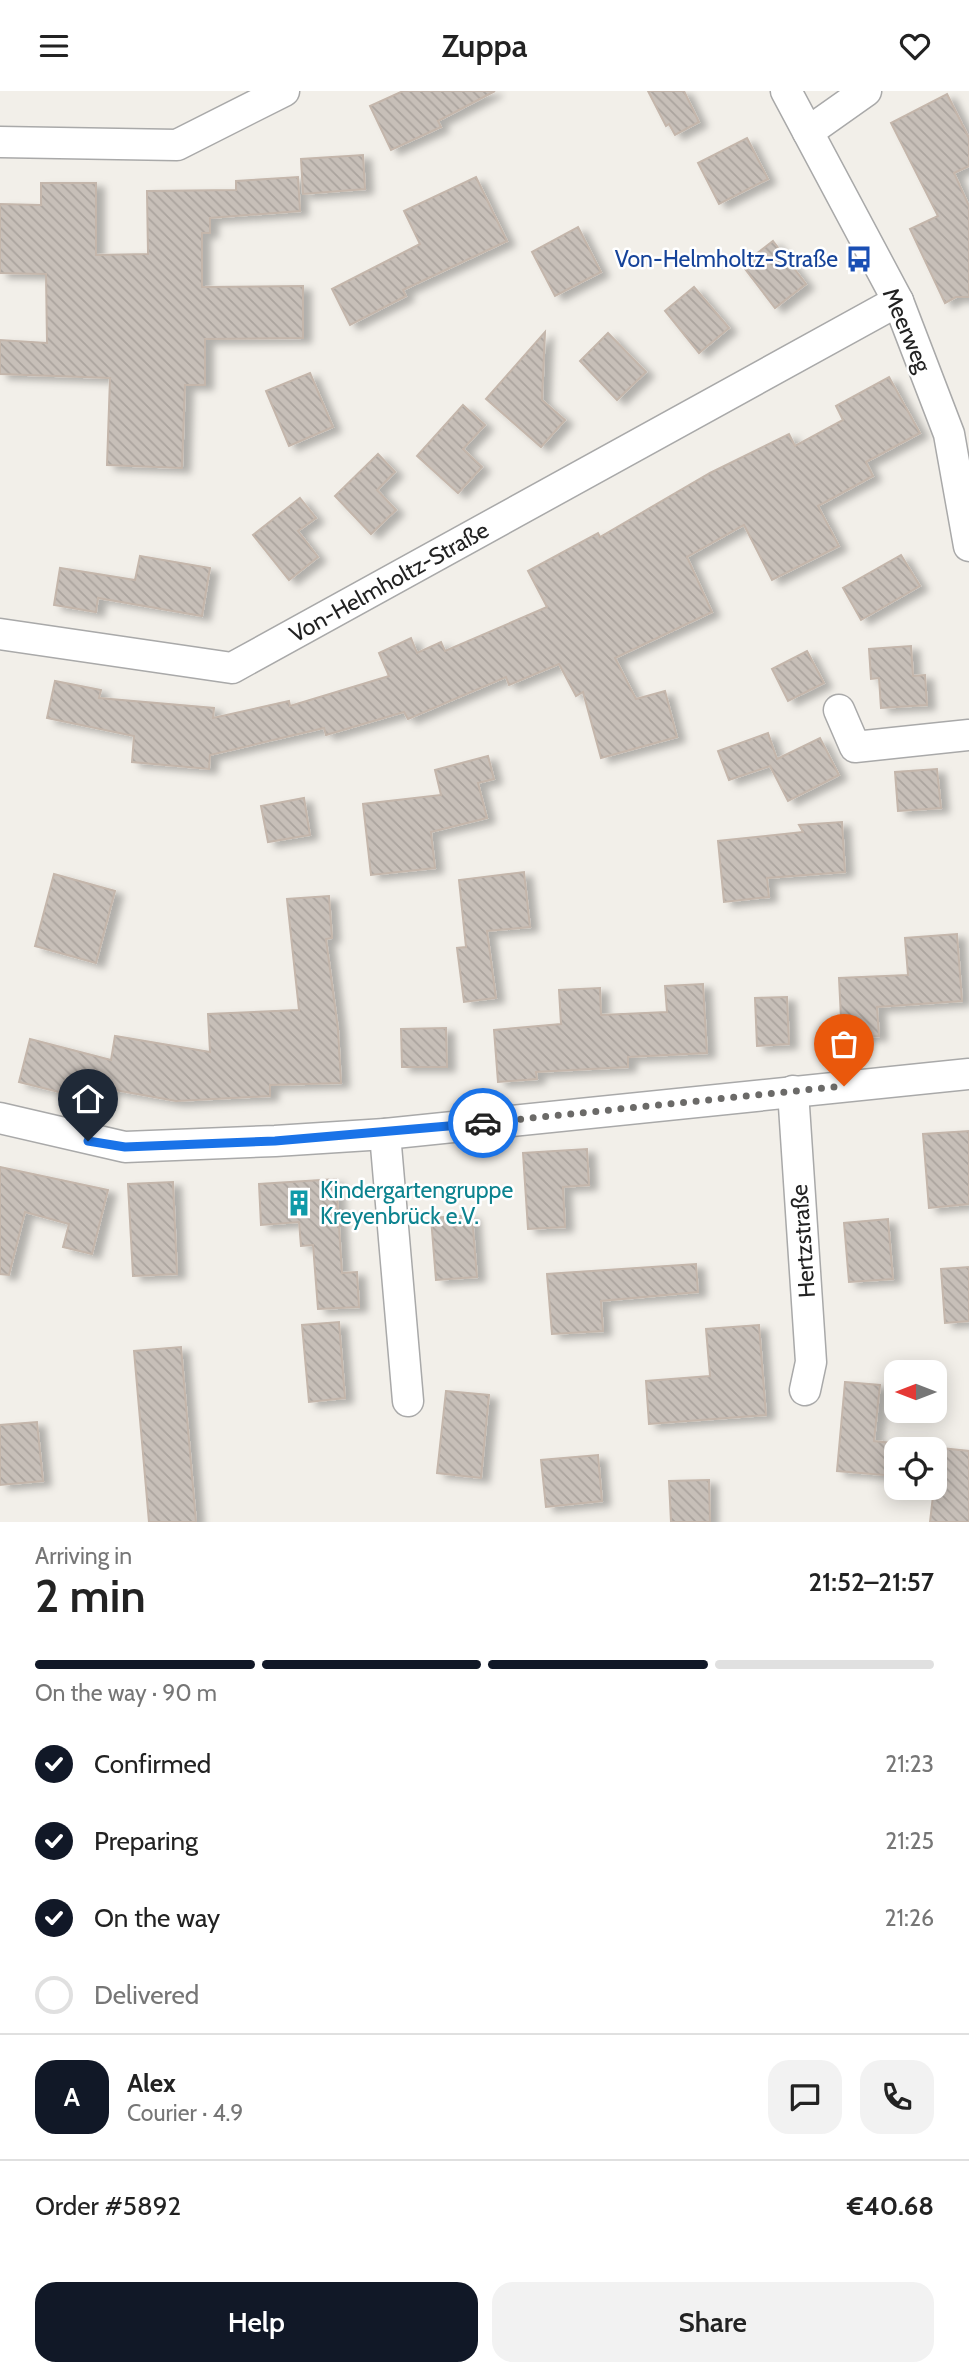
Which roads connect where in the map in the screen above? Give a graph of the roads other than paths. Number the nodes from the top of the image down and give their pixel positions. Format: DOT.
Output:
graph roads {
  1 [pos="284,91"];
  2 [pos="786,91"];
  3 [pos="866,91"];
  4 [pos="808,132"];
  5 [pos="0,142"];
  6 [pos="898,301"];
  7 [pos="959,433"];
  8 [pos="969,546"];
  9 [pos="0,634"];
  10 [pos="839,710"];
  11 [pos="969,734"];
  12 [pos="969,1074"];
  13 [pos="793,1091"];
  14 [pos="0,1118"];
  15 [pos="385,1134"];
  16 [pos="805,1390"];
  17 [pos="408,1401"];
  1 -- 5 [label="street"];
  2 -- 4 [label="street, Meerweg"];
  3 -- 4 [label="street"];
  4 -- 6 [label="street, Meerweg"];
  6 -- 7 [label="street, Meerweg"];
  6 -- 9 [label="street, Von-Helmholtz-Straße"];
  7 -- 8 [label="street, Meerweg"];
  10 -- 11 [label="street"];
  12 -- 13 [label="street"];
  13 -- 15 [label="street"];
  13 -- 16 [label="street, Hertzstraße"];
  14 -- 15 [label="street"];
  15 -- 17 [label="street"];
}
